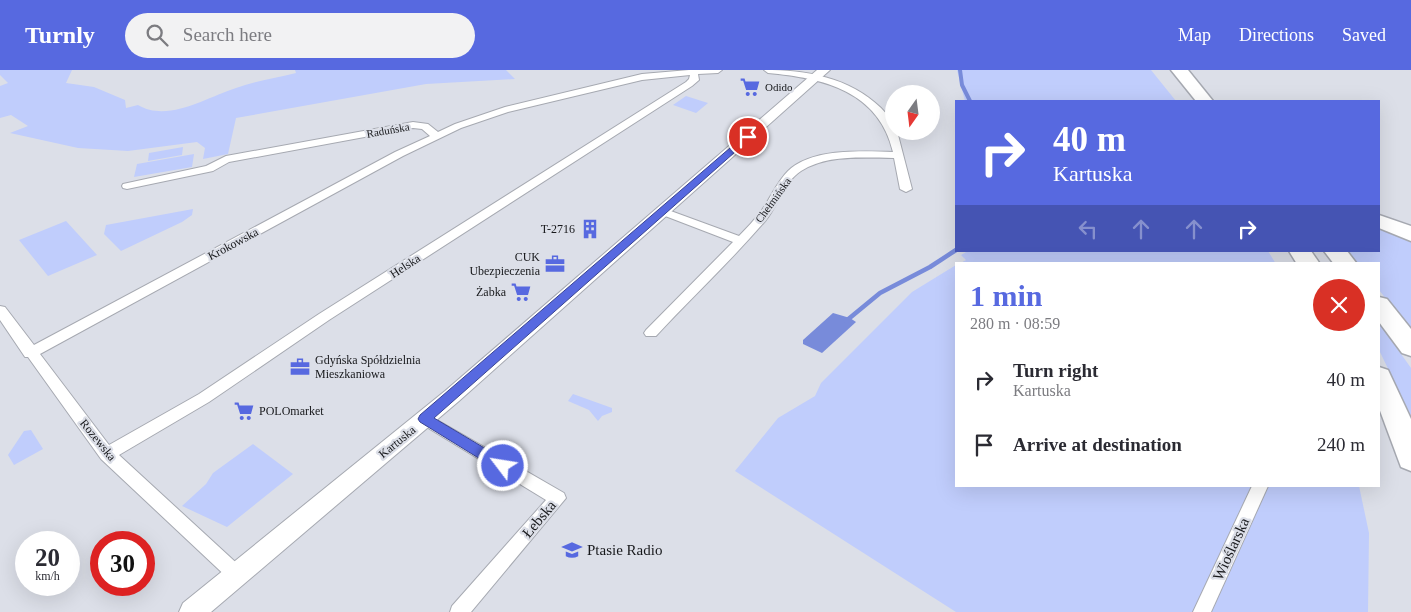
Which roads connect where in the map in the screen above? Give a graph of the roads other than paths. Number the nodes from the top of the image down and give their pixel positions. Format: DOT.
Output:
graph roads {
  1 [pos="718,70"];
  2 [pos="768,70"];
  3 [pos="1162,70"];
  4 [pos="1179,70"];
  5 [pos="694,71"];
  6 [pos="638,74"];
  7 [pos="820,74"];
  8 [pos="1190,94"];
  9 [pos="1203,100"];
  10 [pos="1209,100"];
  11 [pos="436,135"];
  12 [pos="898,155"];
  13 [pos="127,186"];
  14 [pos="906,189"];
  15 [pos="664,212"];
  16 [pos="1380,220"];
  17 [pos="1411,234"];
  18 [pos="740,241"];
  19 [pos="1336,252"];
  20 [pos="1344,262"];
  21 [pos="1380,305"];
  22 [pos="0,310"];
  23 [pos="651,333"];
  24 [pos="1411,347"];
  25 [pos="30,353"];
  26 [pos="1380,379"];
  27 [pos="425,419"];
  28 [pos="107,454"];
  29 [pos="1411,459"];
  30 [pos="1260,487"];
  31 [pos="237,575"];
  32 [pos="192,612"];
  33 [pos="459,612"];
  34 [pos="1202,612"];
  1 -- 5 [label="street"];
  2 -- 7 [label="street"];
  3 -- 8 [label="highway"];
  4 -- 8 [label="highway"];
  5 -- 6 [label="street"];
  5 -- 28 [label="street, Helska"];
  6 -- 11 [label="street"];
  7 -- 12 [label="street"];
  7 -- 15 [label="street, Kartuska"];
  8 -- 9 [label="highway"];
  8 -- 10 [label="highway"];
  11 -- 13 [label="street, Raduńska"];
  11 -- 25 [label="street, Krokowska"];
  12 -- 14 [label="street"];
  12 -- 18 [label="street, Chełmińska"];
  15 -- 18 [label="street"];
  15 -- 27 [label="street, Kartuska"];
  16 -- 17 [label="highway"];
  18 -- 23 [label="street, Chełmińska"];
  19 -- 20 [label="highway"];
  21 -- 24 [label="highway"];
  22 -- 25 [label="street, Rozewska"];
  25 -- 28 [label="street, Rozewska"];
  26 -- 29 [label="highway"];
  27 -- 31 [label="street, Kartuska"];
  27 -- 33 [label="street, Łebska"];
  28 -- 31 [label="street, Rozewska"];
  30 -- 34 [label="street, Wioślarska"];
  31 -- 32 [label="street, Kartuska"];
}
